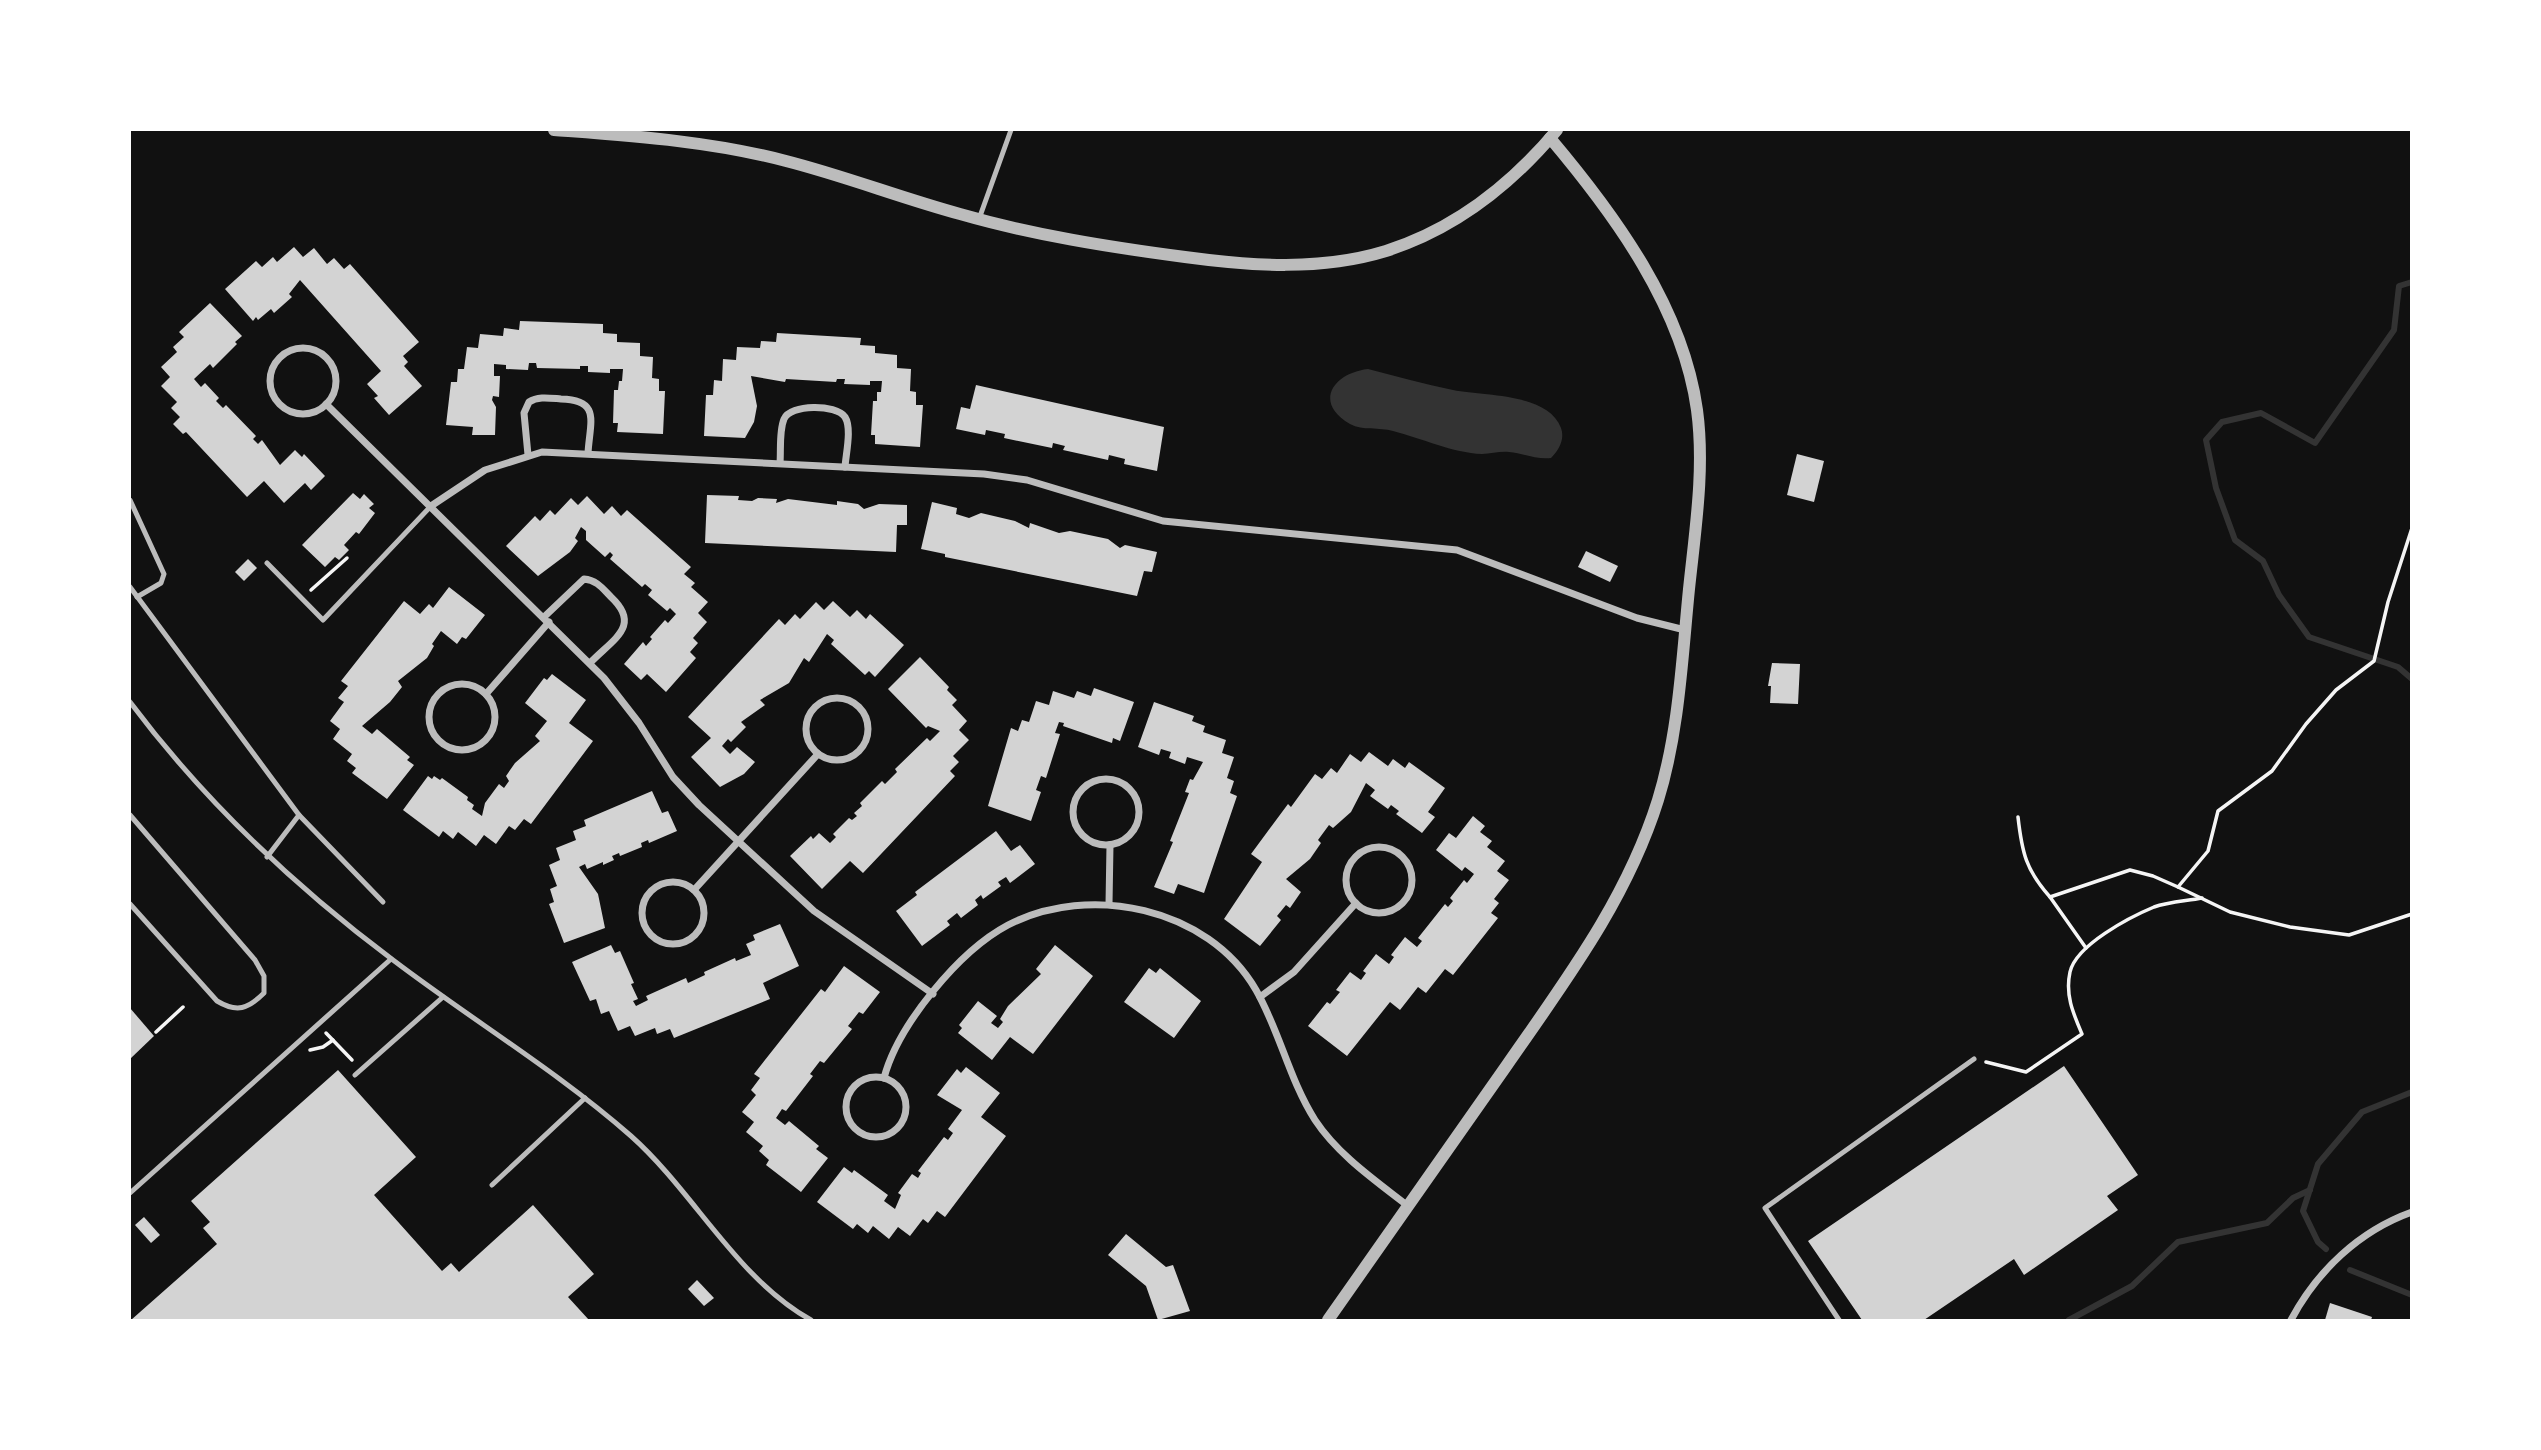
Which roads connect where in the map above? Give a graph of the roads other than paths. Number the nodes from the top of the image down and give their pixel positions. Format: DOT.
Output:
graph roads {
  1 [pos="554,130"];
  2 [pos="1012,130"];
  3 [pos="1554,134"];
  4 [pos="979,219"];
  5 [pos="326,404"];
  6 [pos="588,453"];
  7 [pos="528,455"];
  8 [pos="780,463"];
  9 [pos="845,467"];
  10 [pos="130,500"];
  11 [pos="431,506"];
  12 [pos="267,564"];
  13 [pos="130,587"];
  14 [pos="137,597"];
  15 [pos="546,619"];
  16 [pos="1685,630"];
  17 [pos="590,663"];
  18 [pos="486,694"];
  19 [pos="130,702"];
  20 [pos="818,754"];
  21 [pos="130,815"];
  22 [pos="299,815"];
  23 [pos="738,843"];
  24 [pos="1110,845"];
  25 [pos="267,857"];
  26 [pos="694,890"];
  27 [pos="383,902"];
  28 [pos="1356,903"];
  29 [pos="130,904"];
  30 [pos="1109,904"];
  31 [pos="391,959"];
  32 [pos="933,994"];
  33 [pos="443,997"];
  34 [pos="1260,997"];
  35 [pos="1974,1059"];
  36 [pos="355,1075"];
  37 [pos="884,1078"];
  38 [pos="585,1098"];
  39 [pos="492,1185"];
  40 [pos="130,1193"];
  41 [pos="1408,1206"];
  42 [pos="2412,1212"];
  43 [pos="800,1314"];
  44 [pos="793,1321"];
  45 [pos="811,1321"];
  46 [pos="1328,1321"];
  47 [pos="1839,1321"];
  48 [pos="2291,1321"];
  1 -- 4 [label="street"];
  2 -- 4 [label="lane"];
  3 -- 4 [label="street"];
  3 -- 16 [label="street"];
  5 -- 5 [label="street"];
  5 -- 11 [label="street"];
  6 -- 7 [label="street"];
  6 -- 7 [label="street"];
  6 -- 8 [label="street"];
  7 -- 11 [label="street"];
  8 -- 9 [label="street"];
  8 -- 9 [label="street"];
  9 -- 16 [label="street"];
  10 -- 14 [label="lane"];
  11 -- 12 [label="lane"];
  11 -- 15 [label="street"];
  13 -- 14 [label="lane"];
  14 -- 22 [label="lane"];
  15 -- 17 [label="street"];
  15 -- 17 [label="street"];
  15 -- 18 [label="street"];
  16 -- 41 [label="street"];
  17 -- 23 [label="street"];
  18 -- 18 [label="street"];
  19 -- 25 [label="lane"];
  20 -- 20 [label="street"];
  20 -- 23 [label="street"];
  21 -- 29 [label="lane"];
  22 -- 25 [label="lane"];
  22 -- 27 [label="lane"];
  23 -- 26 [label="street"];
  23 -- 32 [label="street"];
  24 -- 24 [label="street"];
  24 -- 30 [label="street"];
  25 -- 31 [label="lane"];
  26 -- 26 [label="street"];
  28 -- 28 [label="street"];
  28 -- 34 [label="street"];
  30 -- 32 [label="street"];
  30 -- 34 [label="street"];
  31 -- 33 [label="lane"];
  31 -- 40 [label="lane"];
  32 -- 37 [label="street"];
  33 -- 36 [label="lane"];
  33 -- 38 [label="lane"];
  34 -- 41 [label="street"];
  35 -- 47 [label="lane"];
  37 -- 37 [label="street"];
  38 -- 39 [label="lane"];
  38 -- 43 [label="lane"];
  41 -- 46 [label="street"];
  42 -- 48 [label="street"];
  43 -- 44 [label="lane"];
  43 -- 45 [label="lane"];
}
